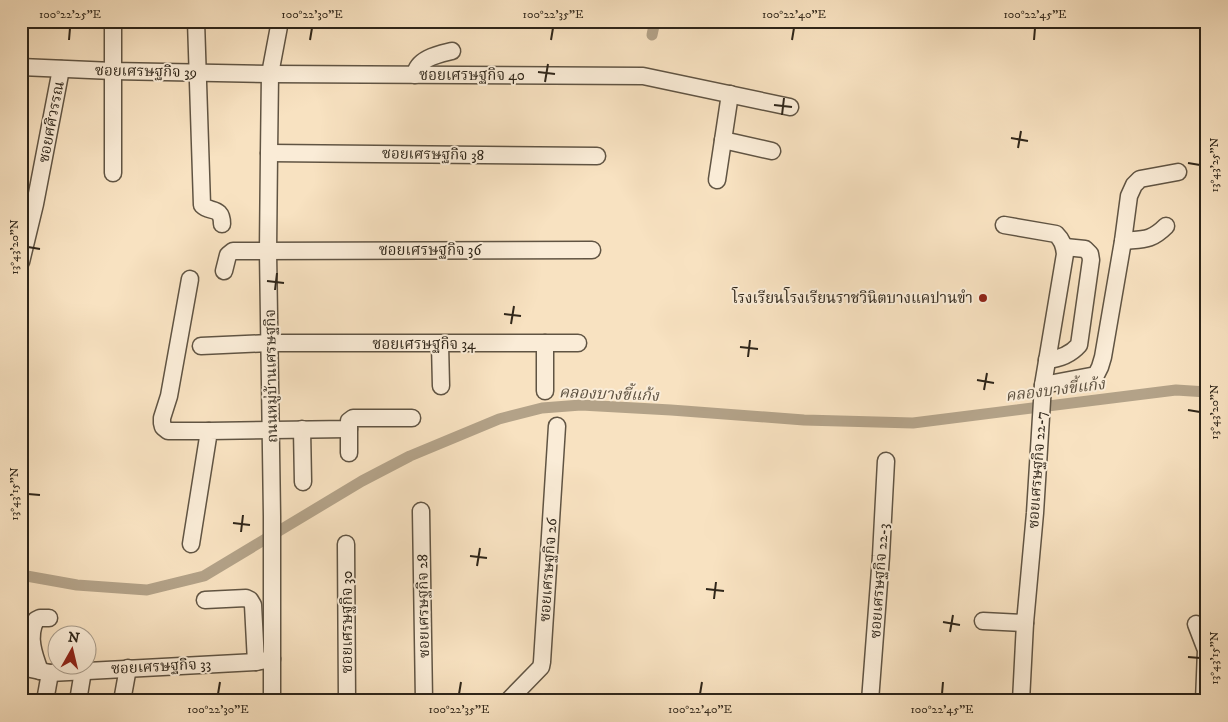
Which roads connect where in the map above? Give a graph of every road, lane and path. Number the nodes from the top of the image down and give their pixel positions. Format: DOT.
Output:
graph roads {
  1 [pos="113,21"];
  2 [pos="196,21"];
  3 [pos="280,21"];
  4 [pos="452,51"];
  5 [pos="21,67"];
  6 [pos="61,69"];
  7 [pos="113,71"];
  8 [pos="199,71"];
  9 [pos="270,74"];
  10 [pos="416,74"];
  11 [pos="730,94"];
  12 [pos="790,107"];
  13 [pos="723,140"];
  14 [pos="772,151"];
  15 [pos="269,153"];
  16 [pos="597,156"];
  17 [pos="1178,172"];
  18 [pos="114,173"];
  19 [pos="717,180"];
  20 [pos="28,203"];
  21 [pos="222,224"];
  22 [pos="1004,225"];
  23 [pos="1166,226"];
  24 [pos="1123,241"];
  25 [pos="1065,248"];
  26 [pos="592,250"];
  27 [pos="268,251"];
  28 [pos="21,262"];
  29 [pos="224,271"];
  30 [pos="190,279"];
  31 [pos="270,343"];
  32 [pos="545,343"];
  33 [pos="578,343"];
  34 [pos="440,344"];
  35 [pos="201,346"];
  36 [pos="1047,360"];
  37 [pos="441,386"];
  38 [pos="1042,389"];
  39 [pos="544,391"];
  40 [pos="412,418"];
  41 [pos="558,426"];
  42 [pos="302,429"];
  43 [pos="349,429"];
  44 [pos="272,430"];
  45 [pos="209,431"];
  46 [pos="349,452"];
  47 [pos="886,461"];
  48 [pos="303,482"];
  49 [pos="421,511"];
  50 [pos="190,544"];
  51 [pos="346,544"];
  52 [pos="205,600"];
  53 [pos="49,618"];
  54 [pos="983,621"];
  55 [pos="1025,623"];
  56 [pos="1196,624"];
  57 [pos="272,659"];
  58 [pos="256,662"];
  59 [pos="21,667"];
  60 [pos="128,668"];
  61 [pos="98,670"];
  62 [pos="45,672"];
  63 [pos="48,672"];
  64 [pos="82,674"];
  65 [pos="46,701"];
  66 [pos="78,701"];
  67 [pos="122,701"];
  68 [pos="272,701"];
  69 [pos="347,701"];
  70 [pos="424,701"];
  71 [pos="508,701"];
  72 [pos="870,701"];
  73 [pos="1021,701"];
  74 [pos="1204,701"];
  1 -- 7 [label="street"];
  2 -- 8 [label="street"];
  3 -- 9 [label="street, ถนนหมู่บ้านเศรษฐกิจ"];
  4 -- 10 [label="street"];
  5 -- 6 [label="street, ซอยเศรษฐกิจ 39"];
  6 -- 7 [label="street, ซอยเศรษฐกิจ 39"];
  6 -- 20 [label="street, ซอยศศิวรรณ"];
  7 -- 8 [label="street, ซอยเศรษฐกิจ 39"];
  7 -- 18 [label="street"];
  8 -- 9 [label="street, ซอยเศรษฐกิจ 39"];
  8 -- 21 [label="street"];
  9 -- 10 [label="street, ซอยเศรษฐกิจ 40"];
  9 -- 15 [label="street, ถนนหมู่บ้านเศรษฐกิจ"];
  10 -- 11 [label="street, ซอยเศรษฐกิจ 40"];
  11 -- 12 [label="street, ซอยเศรษฐกิจ 40"];
  11 -- 13 [label="street"];
  13 -- 14 [label="street"];
  13 -- 19 [label="street"];
  15 -- 16 [label="street, ซอยเศรษฐกิจ 38"];
  15 -- 27 [label="street, ถนนหมู่บ้านเศรษฐกิจ"];
  17 -- 24 [label="street"];
  20 -- 28 [label="street, ซอยศศิวรรณ"];
  22 -- 25 [label="street"];
  23 -- 24 [label="street"];
  24 -- 38 [label="street"];
  25 -- 36 [label="street, ซอยเศรษฐกิจ 22-7"];
  25 -- 36 [label="street"];
  26 -- 27 [label="street, ซอยเศรษฐกิจ 36"];
  27 -- 29 [label="street, ซอยเศรษฐกิจ 36"];
  27 -- 31 [label="street, ถนนหมู่บ้านเศรษฐกิจ"];
  30 -- 45 [label="street"];
  31 -- 34 [label="street, ซอยเศรษฐกิจ 34"];
  31 -- 35 [label="street, ซอยเศรษฐกิจ 34"];
  31 -- 44 [label="street, ถนนหมู่บ้านเศรษฐกิจ"];
  32 -- 33 [label="street, ซอยเศรษฐกิจ 34"];
  32 -- 34 [label="street, ซอยเศรษฐกิจ 34"];
  32 -- 39 [label="street"];
  34 -- 37 [label="street"];
  36 -- 38 [label="street, ซอยเศรษฐกิจ 22-7"];
  38 -- 55 [label="street, ซอยเศรษฐกิจ 22-7"];
  40 -- 43 [label="street"];
  41 -- 71 [label="street, ซอยเศรษฐกิจ 26"];
  42 -- 43 [label="street"];
  42 -- 44 [label="street"];
  42 -- 48 [label="street"];
  43 -- 46 [label="street"];
  44 -- 45 [label="street"];
  44 -- 57 [label="street, ถนนหมู่บ้านเศรษฐกิจ"];
  45 -- 50 [label="street"];
  47 -- 72 [label="street, ซอยเศรษฐกิจ 22-3"];
  49 -- 70 [label="street, ซอยเศรษฐกิจ 28"];
  51 -- 69 [label="street, ซอยเศรษฐกิจ 30"];
  52 -- 58 [label="street"];
  53 -- 62 [label="street"];
  54 -- 55 [label="street"];
  55 -- 73 [label="street, ซอยเศรษฐกิจ 22-7"];
  56 -- 74 [label="street"];
  57 -- 58 [label="street, ซอยเศรษฐกิจ 33"];
  57 -- 68 [label="street, ถนนหมู่บ้านเศรษฐกิจ"];
  58 -- 60 [label="street, ซอยเศรษฐกิจ 33"];
  59 -- 62 [label="street, ซอยเศรษฐกิจ 33"];
  60 -- 61 [label="street, ซอยเศรษฐกิจ 33"];
  60 -- 67 [label="street"];
  62 -- 63 [label="street, ซอยเศรษฐกิจ 33"];
  62 -- 65 [label="street"];
  64 -- 66 [label="street"];
}
